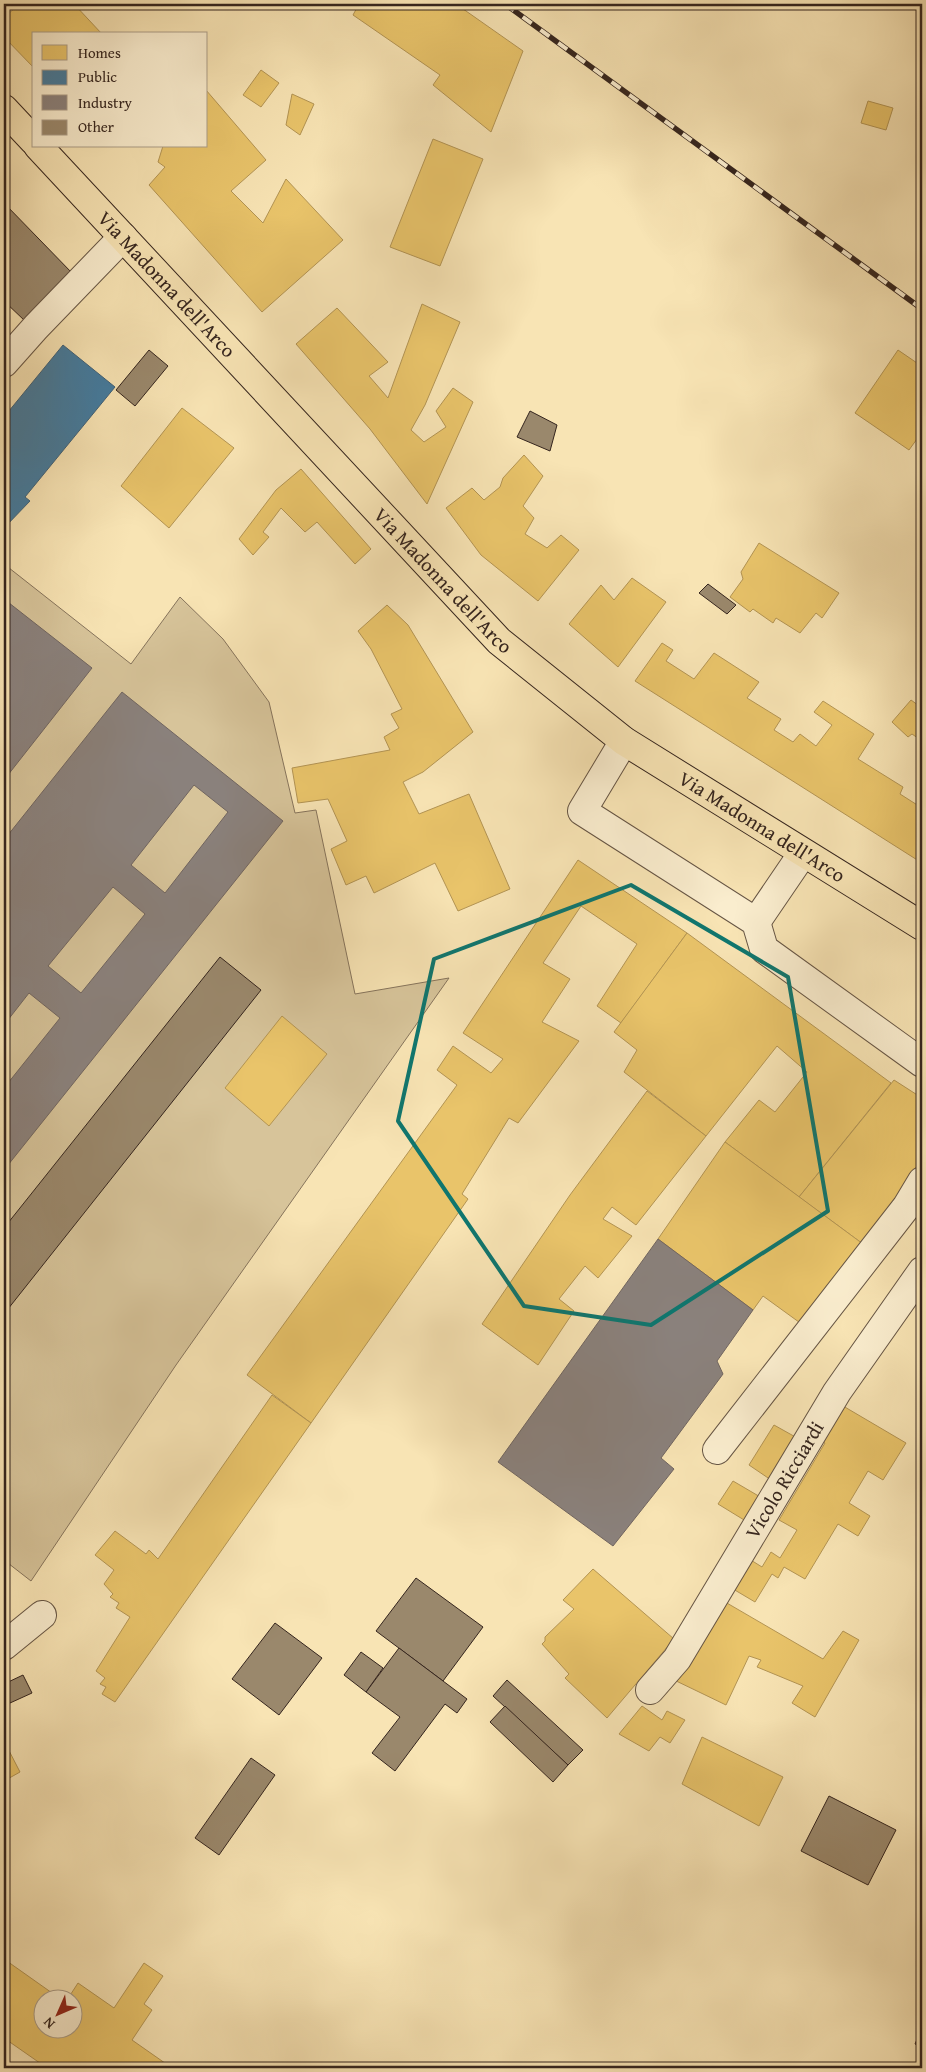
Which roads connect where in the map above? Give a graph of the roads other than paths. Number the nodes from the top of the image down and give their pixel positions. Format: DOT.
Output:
graph roads {
  1 [pos="4,109"];
  2 [pos="32,139"];
  3 [pos="40,148"];
  4 [pos="122,237"];
  5 [pos="4,363"];
  6 [pos="624,741"];
  7 [pos="803,853"];
  8 [pos="756,922"];
  9 [pos="922,926"];
  10 [pos="922,1063"];
  11 [pos="922,1181"];
  12 [pos="922,1271"];
  13 [pos="717,1450"];
  14 [pos="42,1615"];
  15 [pos="4,1646"];
  16 [pos="650,1690"];
  1 -- 2 [label="main road"];
  3 -- 4 [label="main road, Via Madonna dell'Arco"];
  4 -- 5 [label="street"];
  4 -- 6 [label="main road, Via Madonna dell'Arco"];
  6 -- 7 [label="main road, Via Madonna dell'Arco"];
  6 -- 8 [label="street"];
  7 -- 8 [label="street"];
  7 -- 9 [label="main road, Via Madonna dell'Arco"];
  8 -- 10 [label="street"];
  11 -- 13 [label="street"];
  12 -- 16 [label="street, Vicolo Ricciardi"];
  14 -- 15 [label="street"];
}
